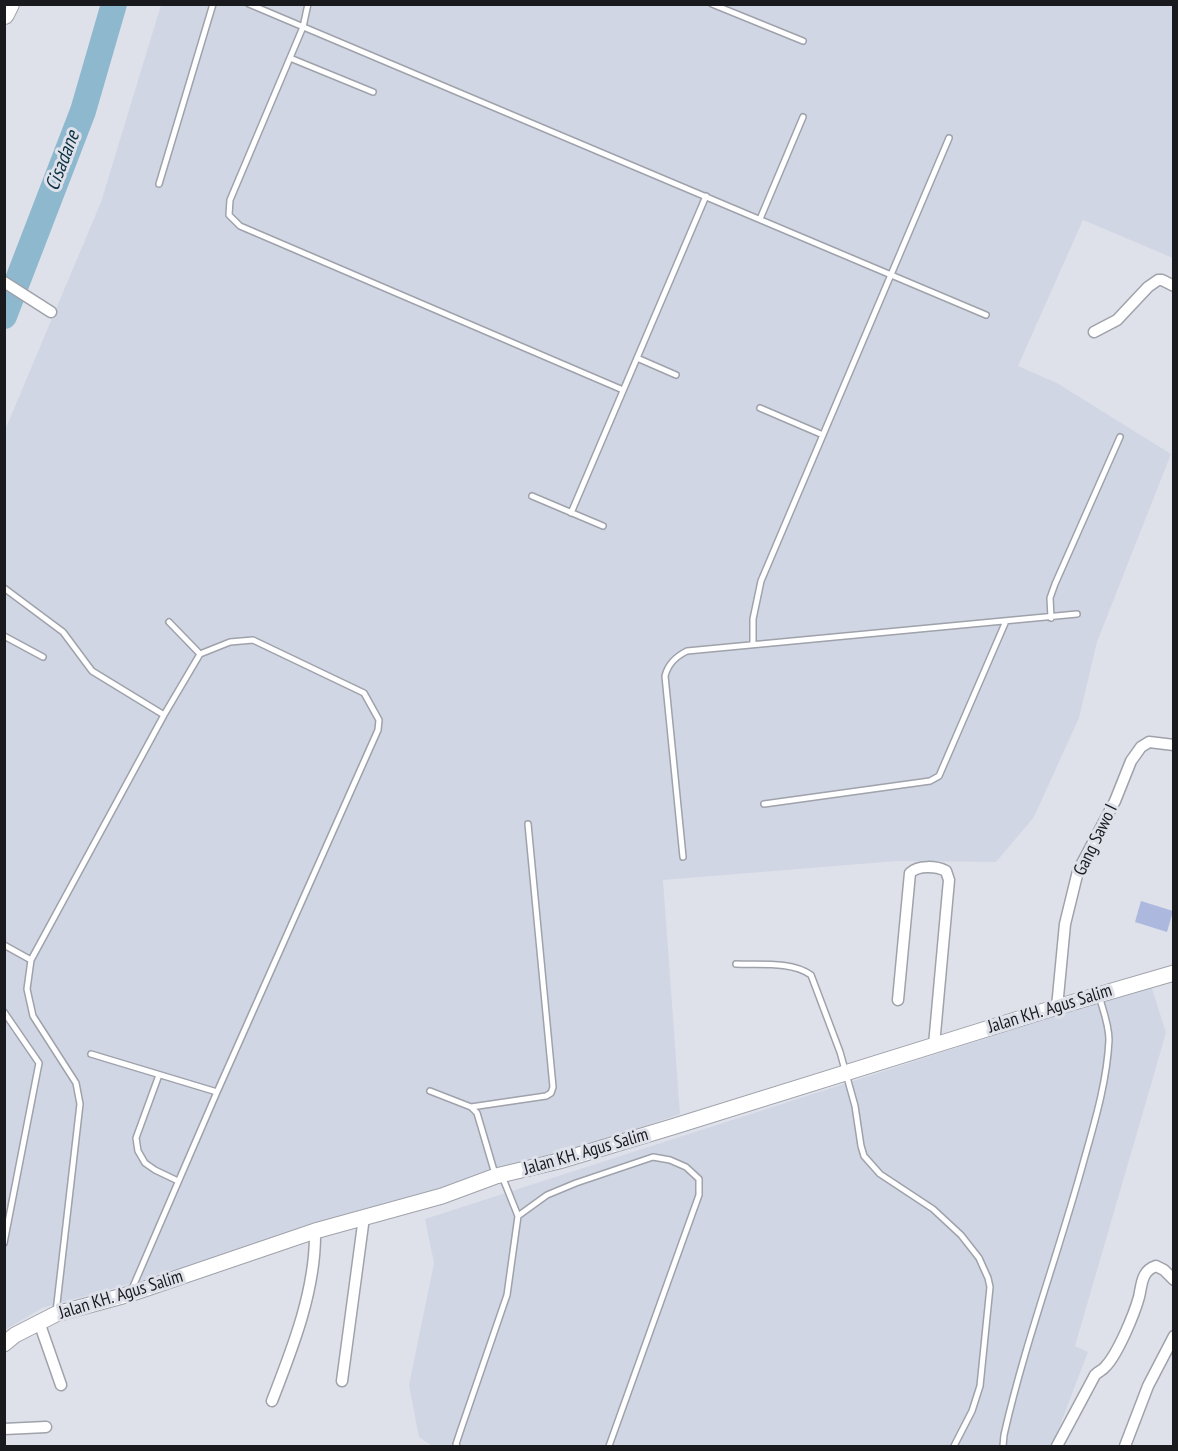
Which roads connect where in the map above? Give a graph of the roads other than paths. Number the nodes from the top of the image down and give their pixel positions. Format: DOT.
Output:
graph roads {
  1 [pos="9,4"];
  2 [pos="213,4"];
  3 [pos="249,4"];
  4 [pos="308,4"];
  5 [pos="712,4"];
  6 [pos="4,14"];
  7 [pos="303,27"];
  8 [pos="803,41"];
  9 [pos="290,58"];
  10 [pos="373,92"];
  11 [pos="803,117"];
  12 [pos="949,138"];
  13 [pos="159,184"];
  14 [pos="706,196"];
  15 [pos="760,219"];
  16 [pos="891,274"];
  17 [pos="4,282"];
  18 [pos="1173,286"];
  19 [pos="51,312"];
  20 [pos="986,315"];
  21 [pos="1094,332"];
  22 [pos="637,358"];
  23 [pos="676,375"];
  24 [pos="623,390"];
  25 [pos="760,408"];
  26 [pos="823,435"];
  27 [pos="1120,437"];
  28 [pos="532,496"];
  29 [pos="571,513"];
  30 [pos="603,526"];
  31 [pos="4,588"];
  32 [pos="1077,614"];
  33 [pos="1051,618"];
  34 [pos="1006,621"];
  35 [pos="169,622"];
  36 [pos="4,636"];
  37 [pos="753,644"];
  38 [pos="200,654"];
  39 [pos="44,657"];
  40 [pos="164,715"];
  41 [pos="1173,745"];
  42 [pos="764,804"];
  43 [pos="528,824"];
  44 [pos="683,857"];
  45 [pos="4,945"];
  46 [pos="31,960"];
  47 [pos="736,964"];
  48 [pos="1173,973"];
  49 [pos="1098,994"];
  50 [pos="898,1000"];
  51 [pos="1057,1007"];
  52 [pos="4,1012"];
  53 [pos="934,1045"];
  54 [pos="91,1054"];
  55 [pos="846,1073"];
  56 [pos="159,1075"];
  57 [pos="430,1091"];
  58 [pos="217,1092"];
  59 [pos="471,1107"];
  60 [pos="499,1176"];
  61 [pos="178,1181"];
  62 [pos="518,1216"];
  63 [pos="364,1217"];
  64 [pos="315,1231"];
  65 [pos="4,1243"];
  66 [pos="1173,1281"];
  67 [pos="130,1294"];
  68 [pos="56,1314"];
  69 [pos="39,1323"];
  70 [pos="1173,1336"];
  71 [pos="4,1344"];
  72 [pos="342,1381"];
  73 [pos="61,1385"];
  74 [pos="272,1401"];
  75 [pos="46,1427"];
  76 [pos="4,1429"];
  77 [pos="457,1446"];
  78 [pos="609,1446"];
  79 [pos="954,1446"];
  80 [pos="1003,1446"];
  81 [pos="1057,1446"];
  82 [pos="1125,1446"];
  1 -- 6 [label="highway"];
  2 -- 13 [label="lane"];
  3 -- 7 [label="lane"];
  4 -- 7 [label="lane"];
  5 -- 8 [label="lane"];
  7 -- 9 [label="lane"];
  7 -- 14 [label="lane"];
  9 -- 10 [label="lane"];
  9 -- 24 [label="lane"];
  11 -- 15 [label="lane"];
  12 -- 16 [label="lane"];
  14 -- 15 [label="lane"];
  14 -- 22 [label="lane"];
  15 -- 16 [label="lane"];
  16 -- 20 [label="lane"];
  16 -- 26 [label="lane"];
  17 -- 19 [label="street"];
  18 -- 21 [label="street"];
  22 -- 23 [label="lane"];
  22 -- 24 [label="lane"];
  24 -- 29 [label="lane"];
  25 -- 26 [label="lane"];
  26 -- 37 [label="lane"];
  27 -- 33 [label="lane"];
  28 -- 29 [label="lane"];
  29 -- 30 [label="lane"];
  31 -- 40 [label="lane"];
  32 -- 33 [label="lane"];
  33 -- 34 [label="lane"];
  34 -- 37 [label="lane"];
  34 -- 42 [label="lane"];
  35 -- 38 [label="lane"];
  36 -- 39 [label="lane"];
  37 -- 44 [label="lane"];
  38 -- 40 [label="lane"];
  38 -- 58 [label="lane"];
  40 -- 46 [label="lane"];
  41 -- 51 [label="street, Gang Sawo I"];
  43 -- 59 [label="lane"];
  45 -- 46 [label="lane"];
  46 -- 68 [label="lane"];
  47 -- 55 [label="lane"];
  48 -- 49 [label="street, Jalan KH. Agus Salim"];
  49 -- 51 [label="street, Jalan KH. Agus Salim"];
  49 -- 80 [label="lane"];
  50 -- 53 [label="street"];
  51 -- 53 [label="street, Jalan KH. Agus Salim"];
  52 -- 65 [label="lane"];
  53 -- 55 [label="street, Jalan KH. Agus Salim"];
  54 -- 56 [label="lane"];
  55 -- 60 [label="street, Jalan KH. Agus Salim"];
  55 -- 79 [label="lane"];
  56 -- 58 [label="lane"];
  56 -- 61 [label="lane"];
  57 -- 59 [label="lane"];
  58 -- 61 [label="lane"];
  59 -- 60 [label="lane"];
  60 -- 62 [label="lane"];
  60 -- 63 [label="street, Jalan KH. Agus Salim"];
  61 -- 67 [label="lane"];
  62 -- 77 [label="lane"];
  62 -- 78 [label="lane"];
  63 -- 64 [label="street, Jalan KH. Agus Salim"];
  63 -- 72 [label="street"];
  64 -- 67 [label="street, Jalan KH. Agus Salim"];
  64 -- 74 [label="street"];
  66 -- 81 [label="street"];
  67 -- 68 [label="street, Jalan KH. Agus Salim"];
  68 -- 69 [label="street, Jalan KH. Agus Salim"];
  69 -- 71 [label="street, Jalan KH. Agus Salim"];
  69 -- 73 [label="street"];
  70 -- 82 [label="street"];
  75 -- 76 [label="street"];
}
